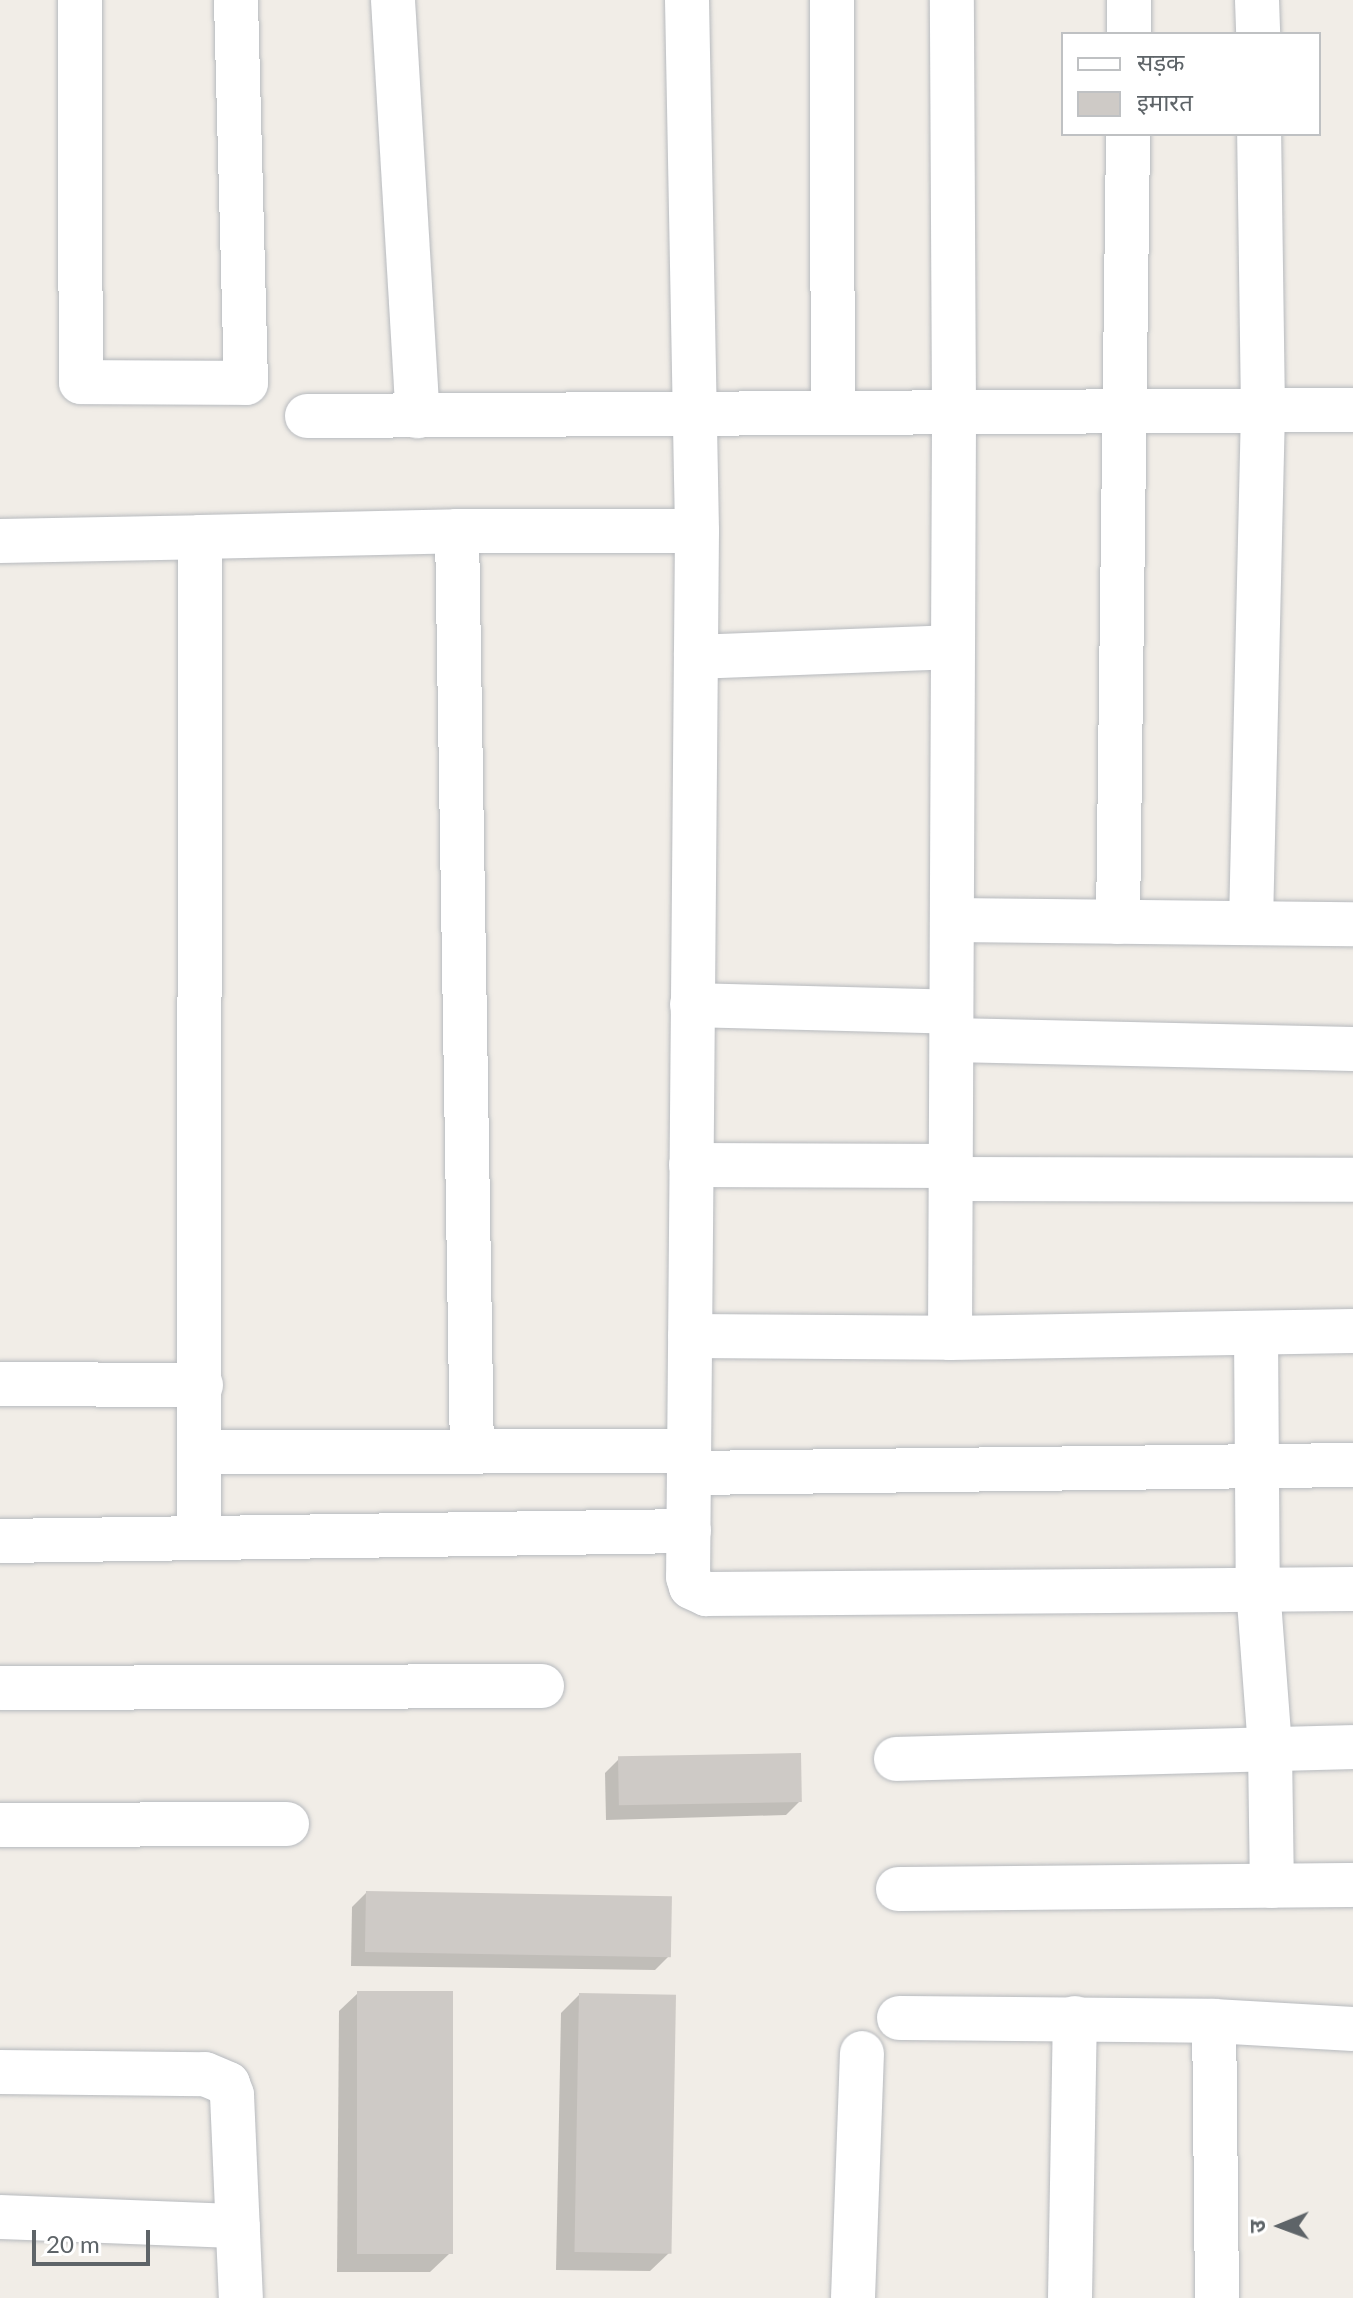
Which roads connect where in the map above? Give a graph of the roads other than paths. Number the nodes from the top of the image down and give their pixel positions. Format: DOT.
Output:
graph roads {
  1 [pos="80,0"];
  2 [pos="236,0"];
  3 [pos="393,0"];
  4 [pos="687,0"];
  5 [pos="832,0"];
  6 [pos="952,0"];
  7 [pos="1129,0"];
  8 [pos="1257,0"];
  9 [pos="1129,32"];
  10 [pos="1258,32"];
  11 [pos="1128,136"];
  12 [pos="1259,136"];
  13 [pos="1353,410"];
  14 [pos="833,411"];
  15 [pos="954,411"];
  16 [pos="1125,411"];
  17 [pos="1263,411"];
  18 [pos="696,413"];
  19 [pos="307,416"];
  20 [pos="418,416"];
  21 [pos="457,531"];
  22 [pos="697,531"];
  23 [pos="200,537"];
  24 [pos="0,541"];
  25 [pos="953,647"];
  26 [pos="696,657"];
  27 [pos="952,920"];
  28 [pos="1118,922"];
  29 [pos="1251,923"];
  30 [pos="1353,924"];
  31 [pos="692,1005"];
  32 [pos="951,1026"];
  33 [pos="1353,1049"];
  34 [pos="691,1165"];
  35 [pos="951,1172"];
  36 [pos="1353,1180"];
  37 [pos="1353,1331"];
  38 [pos="1256,1333"];
  39 [pos="690,1336"];
  40 [pos="950,1338"];
  41 [pos="0,1384"];
  42 [pos="201,1385"];
  43 [pos="472,1451"];
  44 [pos="200,1452"];
  45 [pos="689,1462"];
  46 [pos="1259,1465"];
  47 [pos="1353,1465"];
  48 [pos="689,1531"];
  49 [pos="199,1538"];
  50 [pos="0,1541"];
  51 [pos="1258,1588"];
  52 [pos="1353,1589"];
  53 [pos="542,1686"];
  54 [pos="0,1688"];
  55 [pos="1353,1747"];
  56 [pos="1270,1749"];
  57 [pos="896,1759"];
  58 [pos="287,1824"];
  59 [pos="0,1825"];
  60 [pos="1353,1885"];
  61 [pos="1272,1886"];
  62 [pos="898,1889"];
  63 [pos="899,2018"];
  64 [pos="1075,2018"];
  65 [pos="1214,2021"];
  66 [pos="1353,2029"];
  67 [pos="862,2053"];
  68 [pos="0,2072"];
  69 [pos="0,2217"];
  70 [pos="238,2226"];
  71 [pos="241,2298"];
  72 [pos="853,2298"];
  73 [pos="1070,2298"];
  74 [pos="1217,2298"];
  1 -- 2 [label="street"];
  3 -- 20 [label="street"];
  4 -- 18 [label="street"];
  5 -- 14 [label="street"];
  6 -- 15 [label="street"];
  7 -- 9 [label="street"];
  8 -- 10 [label="street"];
  11 -- 16 [label="street"];
  12 -- 17 [label="street"];
  13 -- 17 [label="street"];
  14 -- 15 [label="street"];
  14 -- 18 [label="street"];
  15 -- 16 [label="street"];
  15 -- 25 [label="street"];
  16 -- 17 [label="street"];
  16 -- 28 [label="street"];
  17 -- 29 [label="street"];
  18 -- 20 [label="street"];
  18 -- 22 [label="street"];
  19 -- 20 [label="street"];
  21 -- 22 [label="street"];
  21 -- 23 [label="street"];
  21 -- 43 [label="street"];
  22 -- 26 [label="street"];
  23 -- 24 [label="street"];
  23 -- 42 [label="street"];
  25 -- 26 [label="street"];
  25 -- 27 [label="street"];
  26 -- 31 [label="street"];
  27 -- 28 [label="street"];
  27 -- 32 [label="street"];
  28 -- 29 [label="street"];
  29 -- 30 [label="street"];
  31 -- 32 [label="street"];
  31 -- 34 [label="street"];
  32 -- 33 [label="street"];
  32 -- 35 [label="street"];
  34 -- 35 [label="street"];
  34 -- 39 [label="street"];
  35 -- 36 [label="street"];
  35 -- 40 [label="street"];
  37 -- 38 [label="street"];
  38 -- 40 [label="street"];
  38 -- 46 [label="street"];
  39 -- 40 [label="street"];
  39 -- 45 [label="street"];
  41 -- 42 [label="street"];
  42 -- 44 [label="street"];
  43 -- 44 [label="street"];
  43 -- 45 [label="street"];
  44 -- 49 [label="street"];
  45 -- 46 [label="street"];
  45 -- 48 [label="street"];
  46 -- 47 [label="street"];
  46 -- 51 [label="street"];
  48 -- 49 [label="street"];
  48 -- 51 [label="street"];
  49 -- 50 [label="street"];
  51 -- 52 [label="street"];
  51 -- 56 [label="street"];
  53 -- 54 [label="street"];
  55 -- 56 [label="street"];
  56 -- 57 [label="street"];
  56 -- 61 [label="street"];
  58 -- 59 [label="street"];
  60 -- 61 [label="street"];
  61 -- 62 [label="street"];
  63 -- 64 [label="street"];
  64 -- 65 [label="street"];
  64 -- 73 [label="street"];
  65 -- 66 [label="street"];
  65 -- 74 [label="street"];
  67 -- 72 [label="street"];
  68 -- 70 [label="street"];
  69 -- 70 [label="street"];
  70 -- 71 [label="street"];
}
